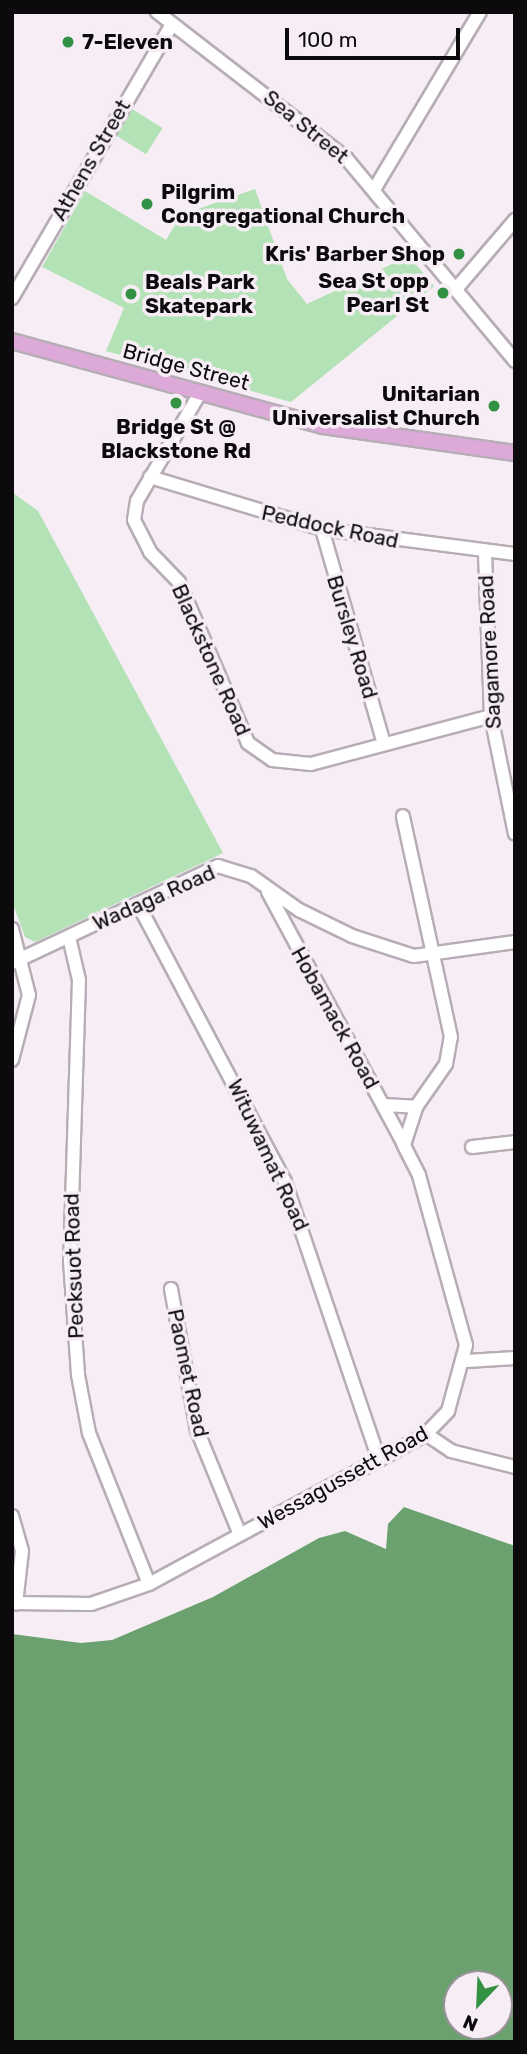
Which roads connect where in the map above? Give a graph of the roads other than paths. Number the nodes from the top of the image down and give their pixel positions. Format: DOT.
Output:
graph roads {
  1 [pos="157,12"];
  2 [pos="480,12"];
  3 [pos="172,24"];
  4 [pos="375,188"];
  5 [pos="515,220"];
  6 [pos="456,289"];
  7 [pos="12,298"];
  8 [pos="12,341"];
  9 [pos="515,361"];
  10 [pos="200,393"];
  11 [pos="515,453"];
  12 [pos="150,477"];
  13 [pos="322,529"];
  14 [pos="485,553"];
  15 [pos="515,554"];
  16 [pos="491,716"];
  17 [pos="384,744"];
  18 [pos="403,816"];
  19 [pos="515,834"];
  20 [pos="268,892"];
  21 [pos="138,904"];
  22 [pos="12,929"];
  23 [pos="69,936"];
  24 [pos="515,942"];
  25 [pos="436,957"];
  26 [pos="18,960"];
  27 [pos="12,1060"];
  28 [pos="383,1105"];
  29 [pos="416,1107"];
  30 [pos="515,1142"];
  31 [pos="404,1145"];
  32 [pos="472,1147"];
  33 [pos="171,1289"];
  34 [pos="515,1358"];
  35 [pos="467,1361"];
  36 [pos="426,1434"];
  37 [pos="379,1459"];
  38 [pos="515,1467"];
  39 [pos="12,1516"];
  40 [pos="240,1535"];
  41 [pos="149,1584"];
  42 [pos="14,1603"];
  1 -- 3 [label="street, Sea Street"];
  2 -- 4 [label="street"];
  3 -- 4 [label="street, Sea Street"];
  3 -- 7 [label="street, Athens Street"];
  4 -- 6 [label="street, Sea Street"];
  5 -- 6 [label="street"];
  6 -- 9 [label="street, Sea Street"];
  8 -- 10 [label="main road, Bridge Street"];
  10 -- 11 [label="main road, Bridge Street"];
  10 -- 12 [label="street, Blackstone Road"];
  12 -- 13 [label="street, Peddock Road"];
  12 -- 17 [label="street, Blackstone Road"];
  13 -- 14 [label="street, Peddock Road"];
  13 -- 17 [label="street, Bursley Road"];
  14 -- 15 [label="street, Peddock Road"];
  14 -- 16 [label="street, Sagamore Road"];
  16 -- 17 [label="street, Blackstone Road"];
  16 -- 19 [label="street, Sagamore Road"];
  18 -- 25 [label="street"];
  20 -- 21 [label="street, Wadaga Road"];
  20 -- 25 [label="street, Wadaga Road"];
  20 -- 28 [label="street, Hobamack Road"];
  21 -- 23 [label="street, Wadaga Road"];
  21 -- 37 [label="street, Wituwamat Road"];
  22 -- 26 [label="street"];
  23 -- 26 [label="street, Wadaga Road"];
  23 -- 41 [label="street, Pecksuot Road"];
  24 -- 25 [label="street"];
  25 -- 29 [label="street"];
  26 -- 27 [label="street"];
  28 -- 29 [label="street"];
  28 -- 31 [label="street, Hobamack Road"];
  29 -- 31 [label="street"];
  30 -- 32 [label="street"];
  31 -- 35 [label="street"];
  33 -- 40 [label="street, Paomet Road"];
  34 -- 35 [label="street"];
  35 -- 36 [label="street, Wessagussett Road"];
  36 -- 37 [label="street, Wessagussett Road"];
  36 -- 38 [label="street"];
  37 -- 40 [label="street, Wessagussett Road"];
  39 -- 42 [label="street"];
  40 -- 41 [label="street, Wessagussett Road"];
  41 -- 42 [label="street, Wessagussett Road"];
}
